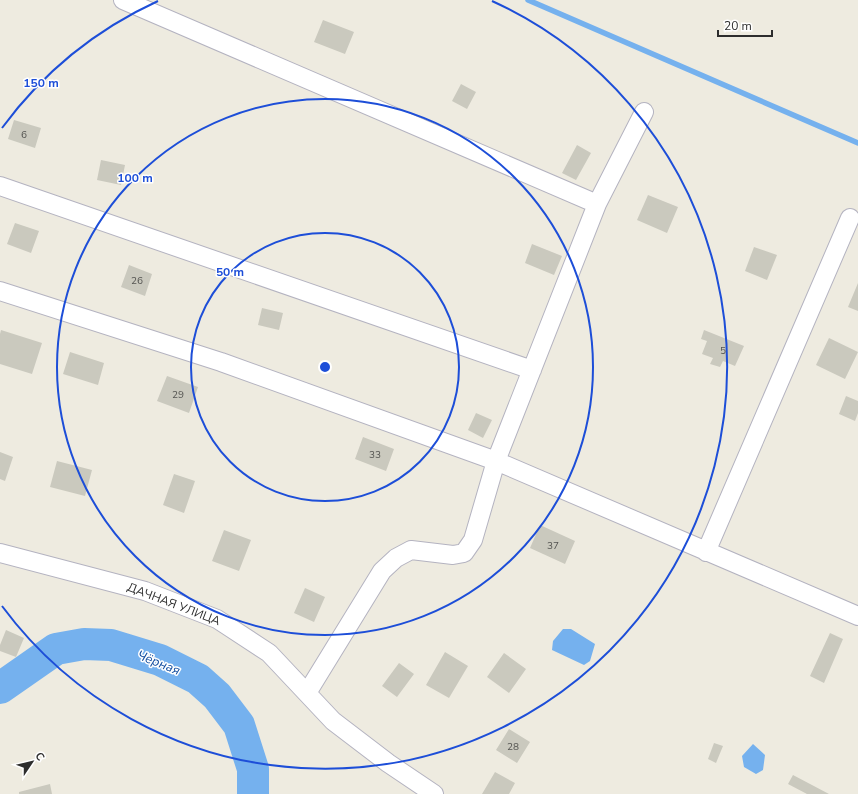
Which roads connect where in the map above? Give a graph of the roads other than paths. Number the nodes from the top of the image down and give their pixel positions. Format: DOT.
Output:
graph roads {
  1 [pos="123,0"];
  2 [pos="644,112"];
  3 [pos="0,186"];
  4 [pos="597,204"];
  5 [pos="850,218"];
  6 [pos="0,291"];
  7 [pos="532,370"];
  8 [pos="496,461"];
  9 [pos="706,552"];
  10 [pos="0,553"];
  11 [pos="858,616"];
  12 [pos="307,693"];
  13 [pos="434,794"];
  1 -- 4 [label="street"];
  2 -- 4 [label="street"];
  3 -- 7 [label="street"];
  4 -- 7 [label="street"];
  5 -- 9 [label="street"];
  6 -- 8 [label="street"];
  7 -- 8 [label="street"];
  8 -- 9 [label="street"];
  8 -- 12 [label="street"];
  9 -- 11 [label="street"];
  10 -- 12 [label="street, ДАЧНАЯ УЛИЦА"];
  12 -- 13 [label="street, ДАЧНАЯ УЛИЦА"];
}
